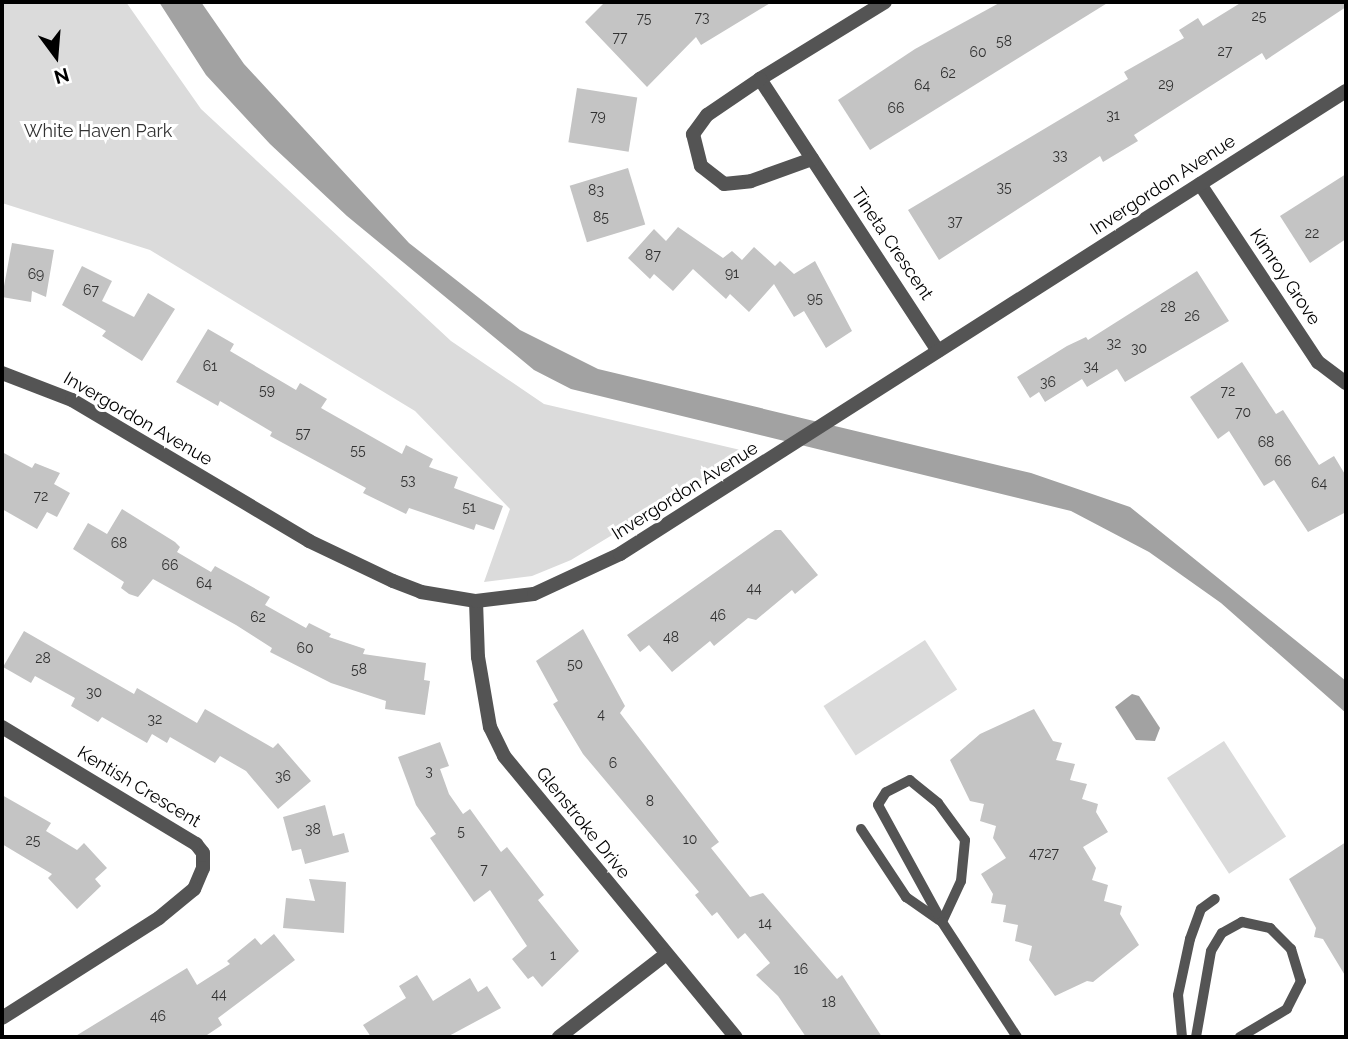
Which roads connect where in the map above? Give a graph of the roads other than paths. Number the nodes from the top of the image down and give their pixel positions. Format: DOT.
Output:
graph roads {
  1 [pos="885,2"];
  2 [pos="760,79"];
  3 [pos="1346,91"];
  4 [pos="812,159"];
  5 [pos="1200,184"];
  6 [pos="938,351"];
  7 [pos="2,373"];
  8 [pos="1346,383"];
  9 [pos="476,601"];
  10 [pos="2,727"];
  11 [pos="861,829"];
  12 [pos="1216,900"];
  13 [pos="942,922"];
  14 [pos="665,955"];
  15 [pos="2,1018"];
  16 [pos="559,1037"];
  17 [pos="736,1037"];
  18 [pos="1017,1037"];
  19 [pos="1182,1037"];
  20 [pos="1196,1037"];
  21 [pos="1240,1037"];
  1 -- 2 [label="street"];
  2 -- 4 [label="street, Tineta Crescent"];
  2 -- 4 [label="street"];
  3 -- 5 [label="street, Invergordon Avenue"];
  4 -- 6 [label="street, Tineta Crescent"];
  5 -- 6 [label="street, Invergordon Avenue"];
  5 -- 8 [label="street, Kimroy Grove"];
  6 -- 9 [label="street, Invergordon Avenue"];
  7 -- 9 [label="street, Invergordon Avenue"];
  9 -- 14 [label="street, Glenstroke Drive"];
  10 -- 15 [label="street, Kentish Crescent"];
  11 -- 13 [label="lane"];
  12 -- 19 [label="lane"];
  13 -- 13 [label="lane"];
  13 -- 18 [label="lane"];
  14 -- 16 [label="street"];
  14 -- 17 [label="street, Glenstroke Drive"];
  20 -- 21 [label="lane"];
}
